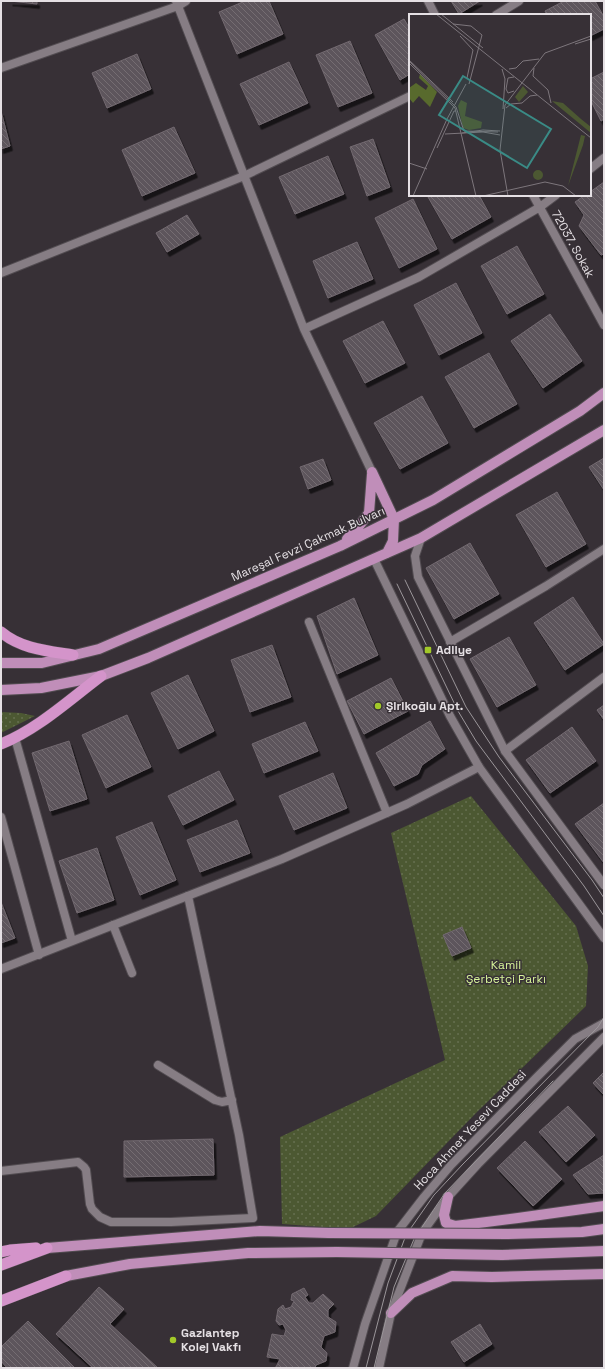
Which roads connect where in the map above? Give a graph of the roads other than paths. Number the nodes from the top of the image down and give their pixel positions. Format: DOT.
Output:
graph roads {
  1 [pos="186,1"];
  2 [pos="428,1"];
  3 [pos="519,1"];
  4 [pos="177,3"];
  5 [pos="434,14"];
  6 [pos="498,14"];
  7 [pos="1,68"];
  8 [pos="409,96"];
  9 [pos="604,158"];
  10 [pos="591,168"];
  11 [pos="244,176"];
  12 [pos="534,196"];
  13 [pos="555,196"];
  14 [pos="540,207"];
  15 [pos="1,273"];
  16 [pos="604,325"];
  17 [pos="304,329"];
  18 [pos="604,394"];
  19 [pos="604,430"];
  20 [pos="372,472"];
  21 [pos="394,519"];
  22 [pos="420,538"];
  23 [pos="340,546"];
  24 [pos="604,549"];
  25 [pos="387,553"];
  26 [pos="374,559"];
  27 [pos="309,622"];
  28 [pos="1,632"];
  29 [pos="450,642"];
  30 [pos="73,655"];
  31 [pos="1,663"];
  32 [pos="101,676"];
  33 [pos="604,677"];
  34 [pos="1,690"];
  35 [pos="15,738"];
  36 [pos="1,744"];
  37 [pos="505,751"];
  38 [pos="479,767"];
  39 [pos="387,813"];
  40 [pos="1,817"];
  41 [pos="604,886"];
  42 [pos="188,896"];
  43 [pos="113,925"];
  44 [pos="604,938"];
  45 [pos="72,941"];
  46 [pos="38,954"];
  47 [pos="1,969"];
  48 [pos="132,973"];
  49 [pos="604,1023"];
  50 [pos="604,1037"];
  51 [pos="158,1065"];
  52 [pos="232,1100"];
  53 [pos="1,1171"];
  54 [pos="448,1197"];
  55 [pos="604,1206"];
  56 [pos="604,1229"];
  57 [pos="47,1248"];
  58 [pos="604,1251"];
  59 [pos="1,1252"];
  60 [pos="1,1265"];
  61 [pos="604,1274"];
  62 [pos="66,1276"];
  63 [pos="1,1294"];
  64 [pos="1,1301"];
  65 [pos="391,1313"];
  66 [pos="354,1368"];
  67 [pos="379,1368"];
  1 -- 4 [label="street"];
  2 -- 5 [label="street"];
  3 -- 6 [label="street"];
  4 -- 7 [label="street"];
  4 -- 11 [label="street"];
  8 -- 11 [label="street"];
  9 -- 10 [label="street"];
  11 -- 15 [label="street"];
  11 -- 17 [label="street"];
  12 -- 14 [label="street, 72037. Sokak"];
  13 -- 14 [label="street"];
  14 -- 16 [label="street, 72037. Sokak"];
  14 -- 17 [label="street"];
  17 -- 20 [label="street"];
  18 -- 21 [label="main road, Mareşal Fevzi Çakmak Bulvarı"];
  19 -- 22 [label="main road"];
  20 -- 21 [label="main road"];
  20 -- 23 [label="main road"];
  21 -- 23 [label="main road, Mareşal Fevzi Çakmak Bulvarı"];
  21 -- 25 [label="main road"];
  22 -- 25 [label="main road"];
  22 -- 29 [label="street"];
  23 -- 30 [label="main road, Mareşal Fevzi Çakmak Bulvarı"];
  24 -- 29 [label="street"];
  25 -- 26 [label="main road"];
  26 -- 32 [label="main road"];
  26 -- 38 [label="street"];
  27 -- 39 [label="street"];
  28 -- 30 [label="highway"];
  29 -- 37 [label="street"];
  30 -- 31 [label="main road, Mareşal Fevzi Çakmak Bulvarı"];
  32 -- 34 [label="main road"];
  32 -- 35 [label="highway"];
  33 -- 37 [label="street"];
  35 -- 36 [label="highway"];
  35 -- 45 [label="street"];
  37 -- 41 [label="street"];
  38 -- 39 [label="street"];
  38 -- 44 [label="street"];
  39 -- 42 [label="street"];
  40 -- 46 [label="street"];
  42 -- 43 [label="street"];
  42 -- 52 [label="street"];
  43 -- 45 [label="street"];
  43 -- 48 [label="street"];
  45 -- 46 [label="street"];
  46 -- 47 [label="street"];
  49 -- 66 [label="street, Hoca Ahmet Yesevi Caddesi"];
  50 -- 54 [label="street"];
  51 -- 52 [label="street"];
  52 -- 53 [label="street"];
  54 -- 55 [label="main road"];
  54 -- 65 [label="street"];
  56 -- 57 [label="main road, bridge"];
  57 -- 59 [label="highway"];
  57 -- 60 [label="highway"];
  58 -- 62 [label="main road, bridge"];
  61 -- 65 [label="main road"];
  62 -- 63 [label="highway"];
  62 -- 64 [label="highway"];
  65 -- 67 [label="street"];
}
